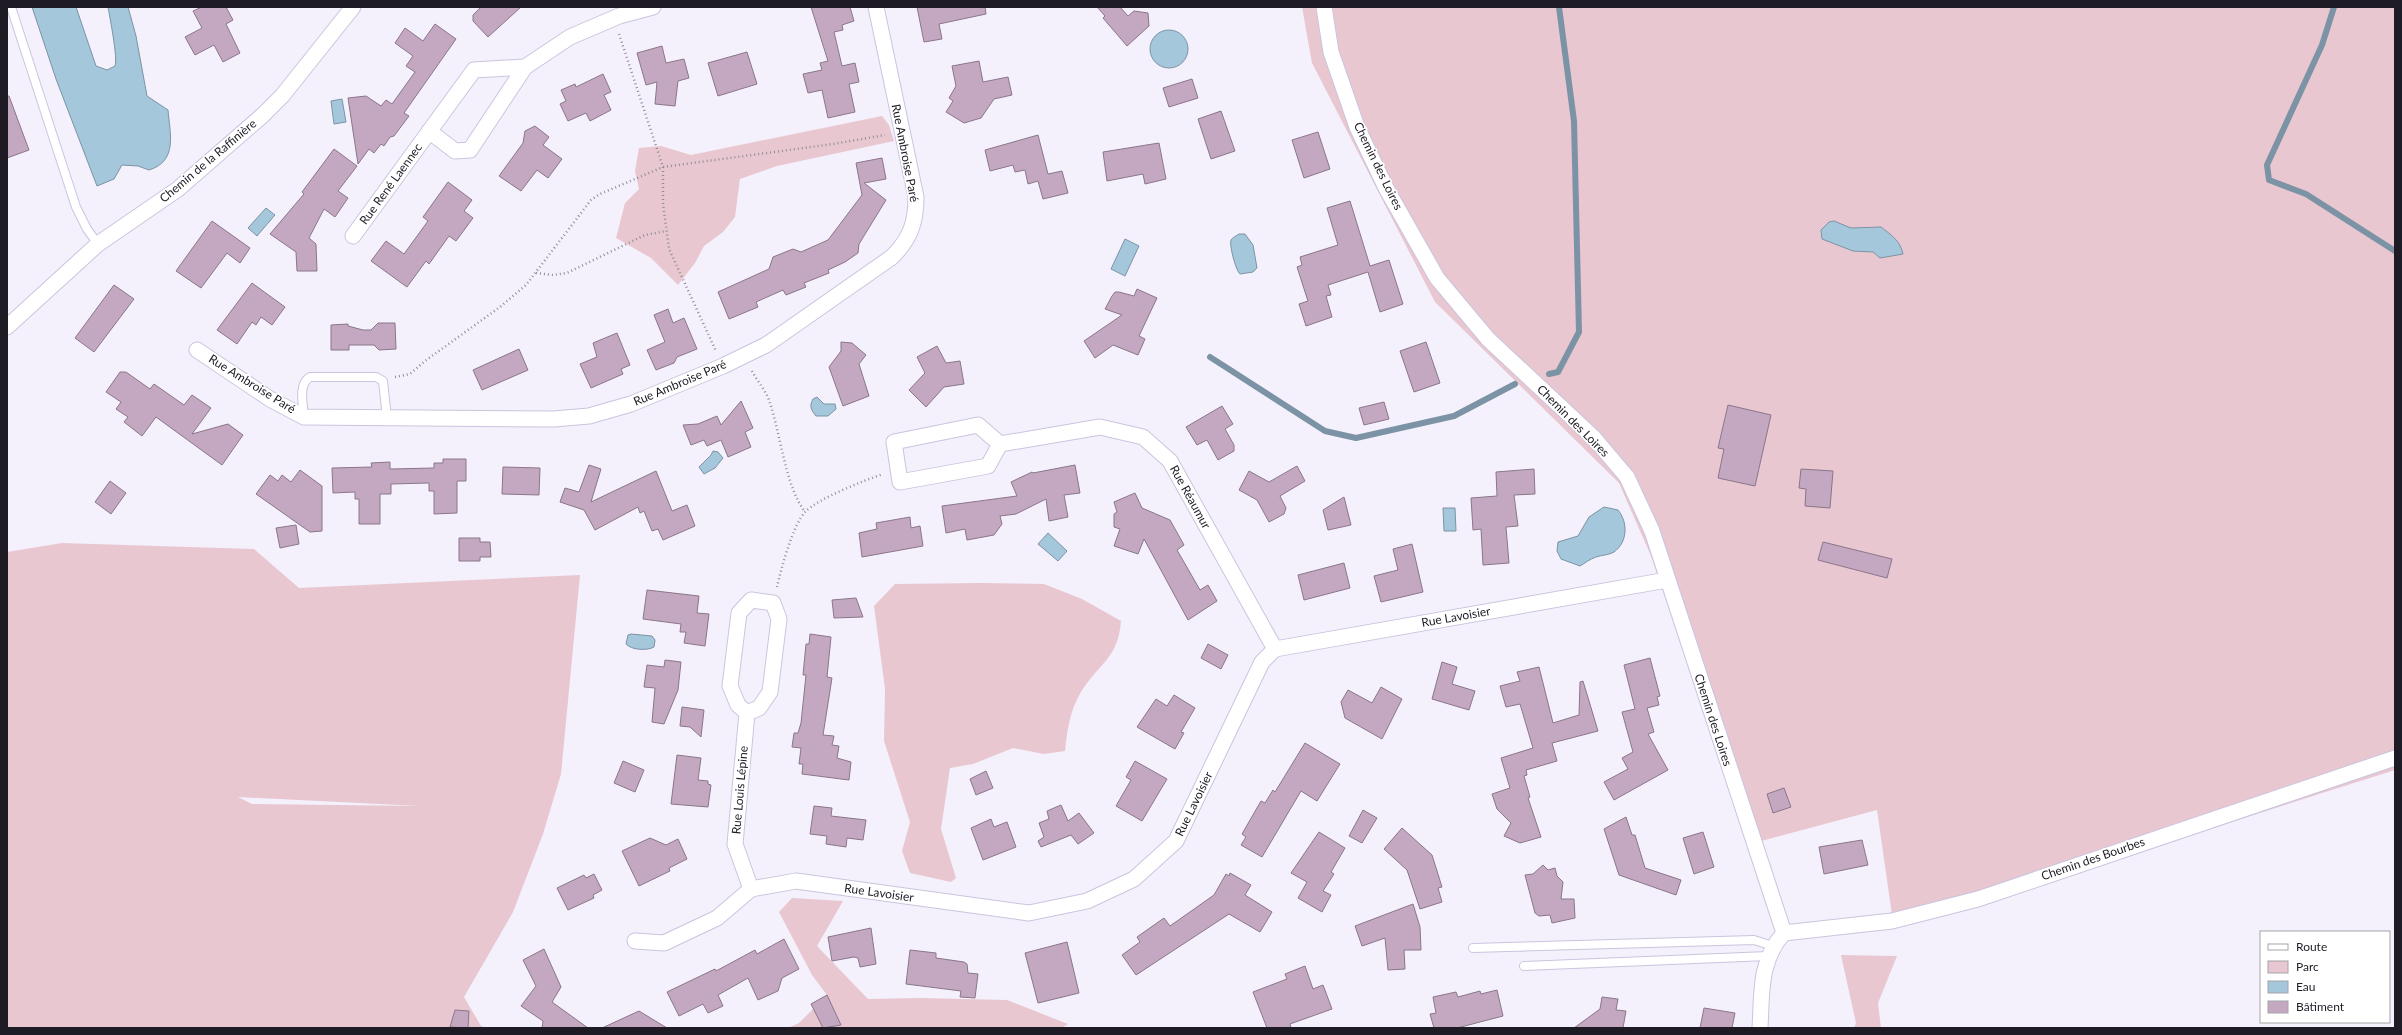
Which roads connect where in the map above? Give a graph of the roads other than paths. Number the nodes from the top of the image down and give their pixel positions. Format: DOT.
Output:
graph roads {
  1 [pos="11,7"];
  2 [pos="353,7"];
  3 [pos="653,7"];
  4 [pos="876,7"];
  5 [pos="1324,7"];
  6 [pos="525,67"];
  7 [pos="429,131"];
  8 [pos="353,236"];
  9 [pos="98,244"];
  10 [pos="7,327"];
  11 [pos="197,350"];
  12 [pos="304,417"];
  13 [pos="387,418"];
  14 [pos="1000,444"];
  15 [pos="1667,580"];
  16 [pos="1275,649"];
  17 [pos="747,713"];
  18 [pos="2395,758"];
  19 [pos="751,889"];
  20 [pos="1784,933"];
  21 [pos="635,941"];
  22 [pos="1473,948"];
  23 [pos="1771,951"];
  24 [pos="1524,966"];
  25 [pos="1760,1028"];
  1 -- 9 [label="lane"];
  2 -- 9 [label="street, Chemin de la Raffinière"];
  3 -- 6 [label="street, Rue René Laennec"];
  4 -- 13 [label="street, Rue Ambroise Paré"];
  5 -- 15 [label="street, Chemin des Loires"];
  6 -- 7 [label="street, Rue René Laennec"];
  6 -- 7 [label="street, Rue René Laennec"];
  7 -- 8 [label="street, Rue René Laennec"];
  9 -- 10 [label="street, Chemin de la Raffinière"];
  11 -- 12 [label="street, Rue Ambroise Paré"];
  12 -- 13 [label="street, Rue Ambroise Paré"];
  12 -- 13 [label="lane"];
  14 -- 14 [label="street"];
  14 -- 16 [label="street, Rue Réaumur"];
  15 -- 16 [label="street, Rue Lavoisier"];
  15 -- 20 [label="street, Chemin des Loires"];
  16 -- 19 [label="street, Rue Lavoisier"];
  17 -- 17 [label="street"];
  17 -- 19 [label="street, Rue Louis Lépine"];
  18 -- 20 [label="street, Chemin des Bourbes"];
  19 -- 21 [label="street"];
  20 -- 23 [label="street"];
  22 -- 23 [label="lane"];
  23 -- 24 [label="lane"];
  23 -- 25 [label="street"];
}
